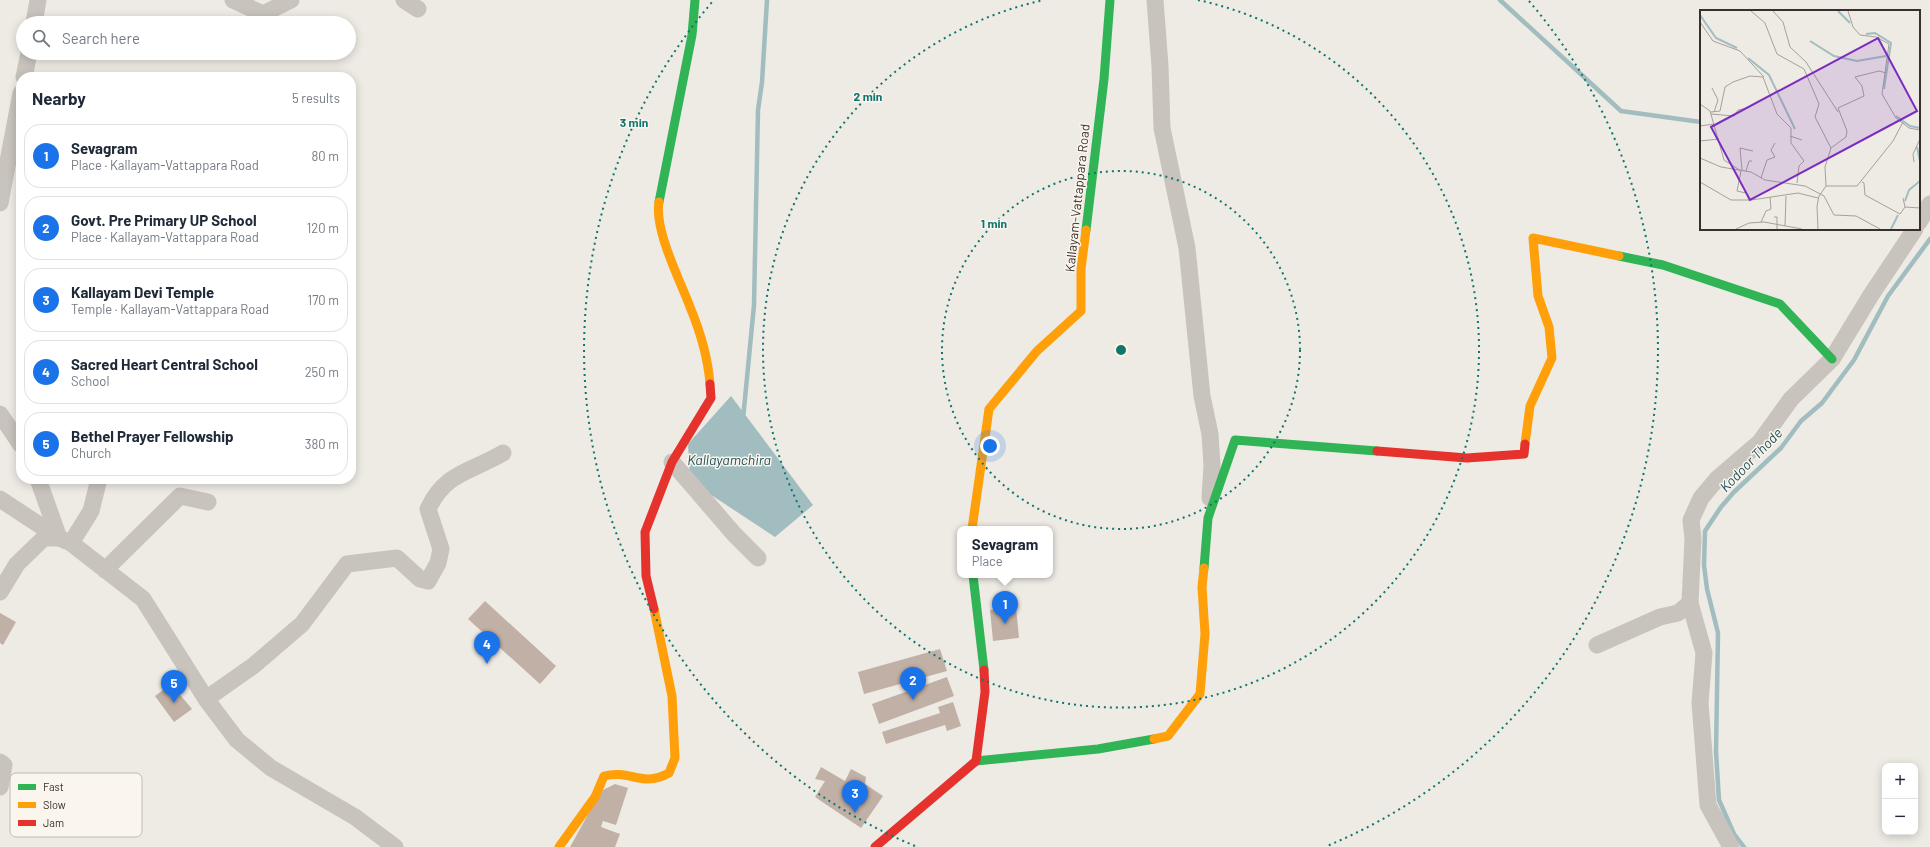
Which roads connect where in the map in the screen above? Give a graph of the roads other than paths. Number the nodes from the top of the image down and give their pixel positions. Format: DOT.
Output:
graph roads {
  1 [pos="38,0"];
  2 [pos="232,0"];
  3 [pos="291,0"];
  4 [pos="695,0"];
  5 [pos="1110,0"];
  6 [pos="1155,0"];
  7 [pos="35,16"];
  8 [pos="28,60"];
  9 [pos="25,72"];
  10 [pos="16,110"];
  11 [pos="5,149"];
  12 [pos="0,203"];
  13 [pos="1930,204"];
  14 [pos="1920,220"];
  15 [pos="1914,230"];
  16 [pos="1832,359"];
  17 [pos="0,414"];
  18 [pos="16,438"];
  19 [pos="503,453"];
  20 [pos="672,462"];
  21 [pos="40,484"];
  22 [pos="98,484"];
  23 [pos="0,499"];
  24 [pos="208,502"];
  25 [pos="1208,518"];
  26 [pos="972,526"];
  27 [pos="65,541"];
  28 [pos="758,558"];
  29 [pos="105,570"];
  30 [pos="973,578"];
  31 [pos="0,592"];
  32 [pos="1690,603"];
  33 [pos="1597,645"];
  34 [pos="206,699"];
  35 [pos="976,761"];
  36 [pos="0,762"];
  37 [pos="0,787"];
  38 [pos="394,847"];
  39 [pos="559,847"];
  40 [pos="875,847"];
  41 [pos="1731,847"];
  1 -- 7 [label="street"];
  2 -- 3 [label="street"];
  4 -- 20 [label="street"];
  5 -- 26 [label="street, Kallayam-Vattappara Road"];
  6 -- 25 [label="street"];
  8 -- 9 [label="street"];
  10 -- 11 [label="street"];
  11 -- 12 [label="street"];
  13 -- 14 [label="street"];
  15 -- 16 [label="street"];
  16 -- 25 [label="street"];
  16 -- 32 [label="street"];
  17 -- 18 [label="street"];
  19 -- 34 [label="street"];
  20 -- 28 [label="street"];
  20 -- 39 [label="street"];
  21 -- 27 [label="street"];
  22 -- 27 [label="street"];
  23 -- 27 [label="street"];
  24 -- 29 [label="street"];
  25 -- 35 [label="street"];
  27 -- 29 [label="street"];
  27 -- 31 [label="street"];
  29 -- 34 [label="street"];
  30 -- 35 [label="street"];
  32 -- 33 [label="street"];
  32 -- 41 [label="street"];
  34 -- 38 [label="street"];
  35 -- 40 [label="street"];
  36 -- 37 [label="street"];
}
